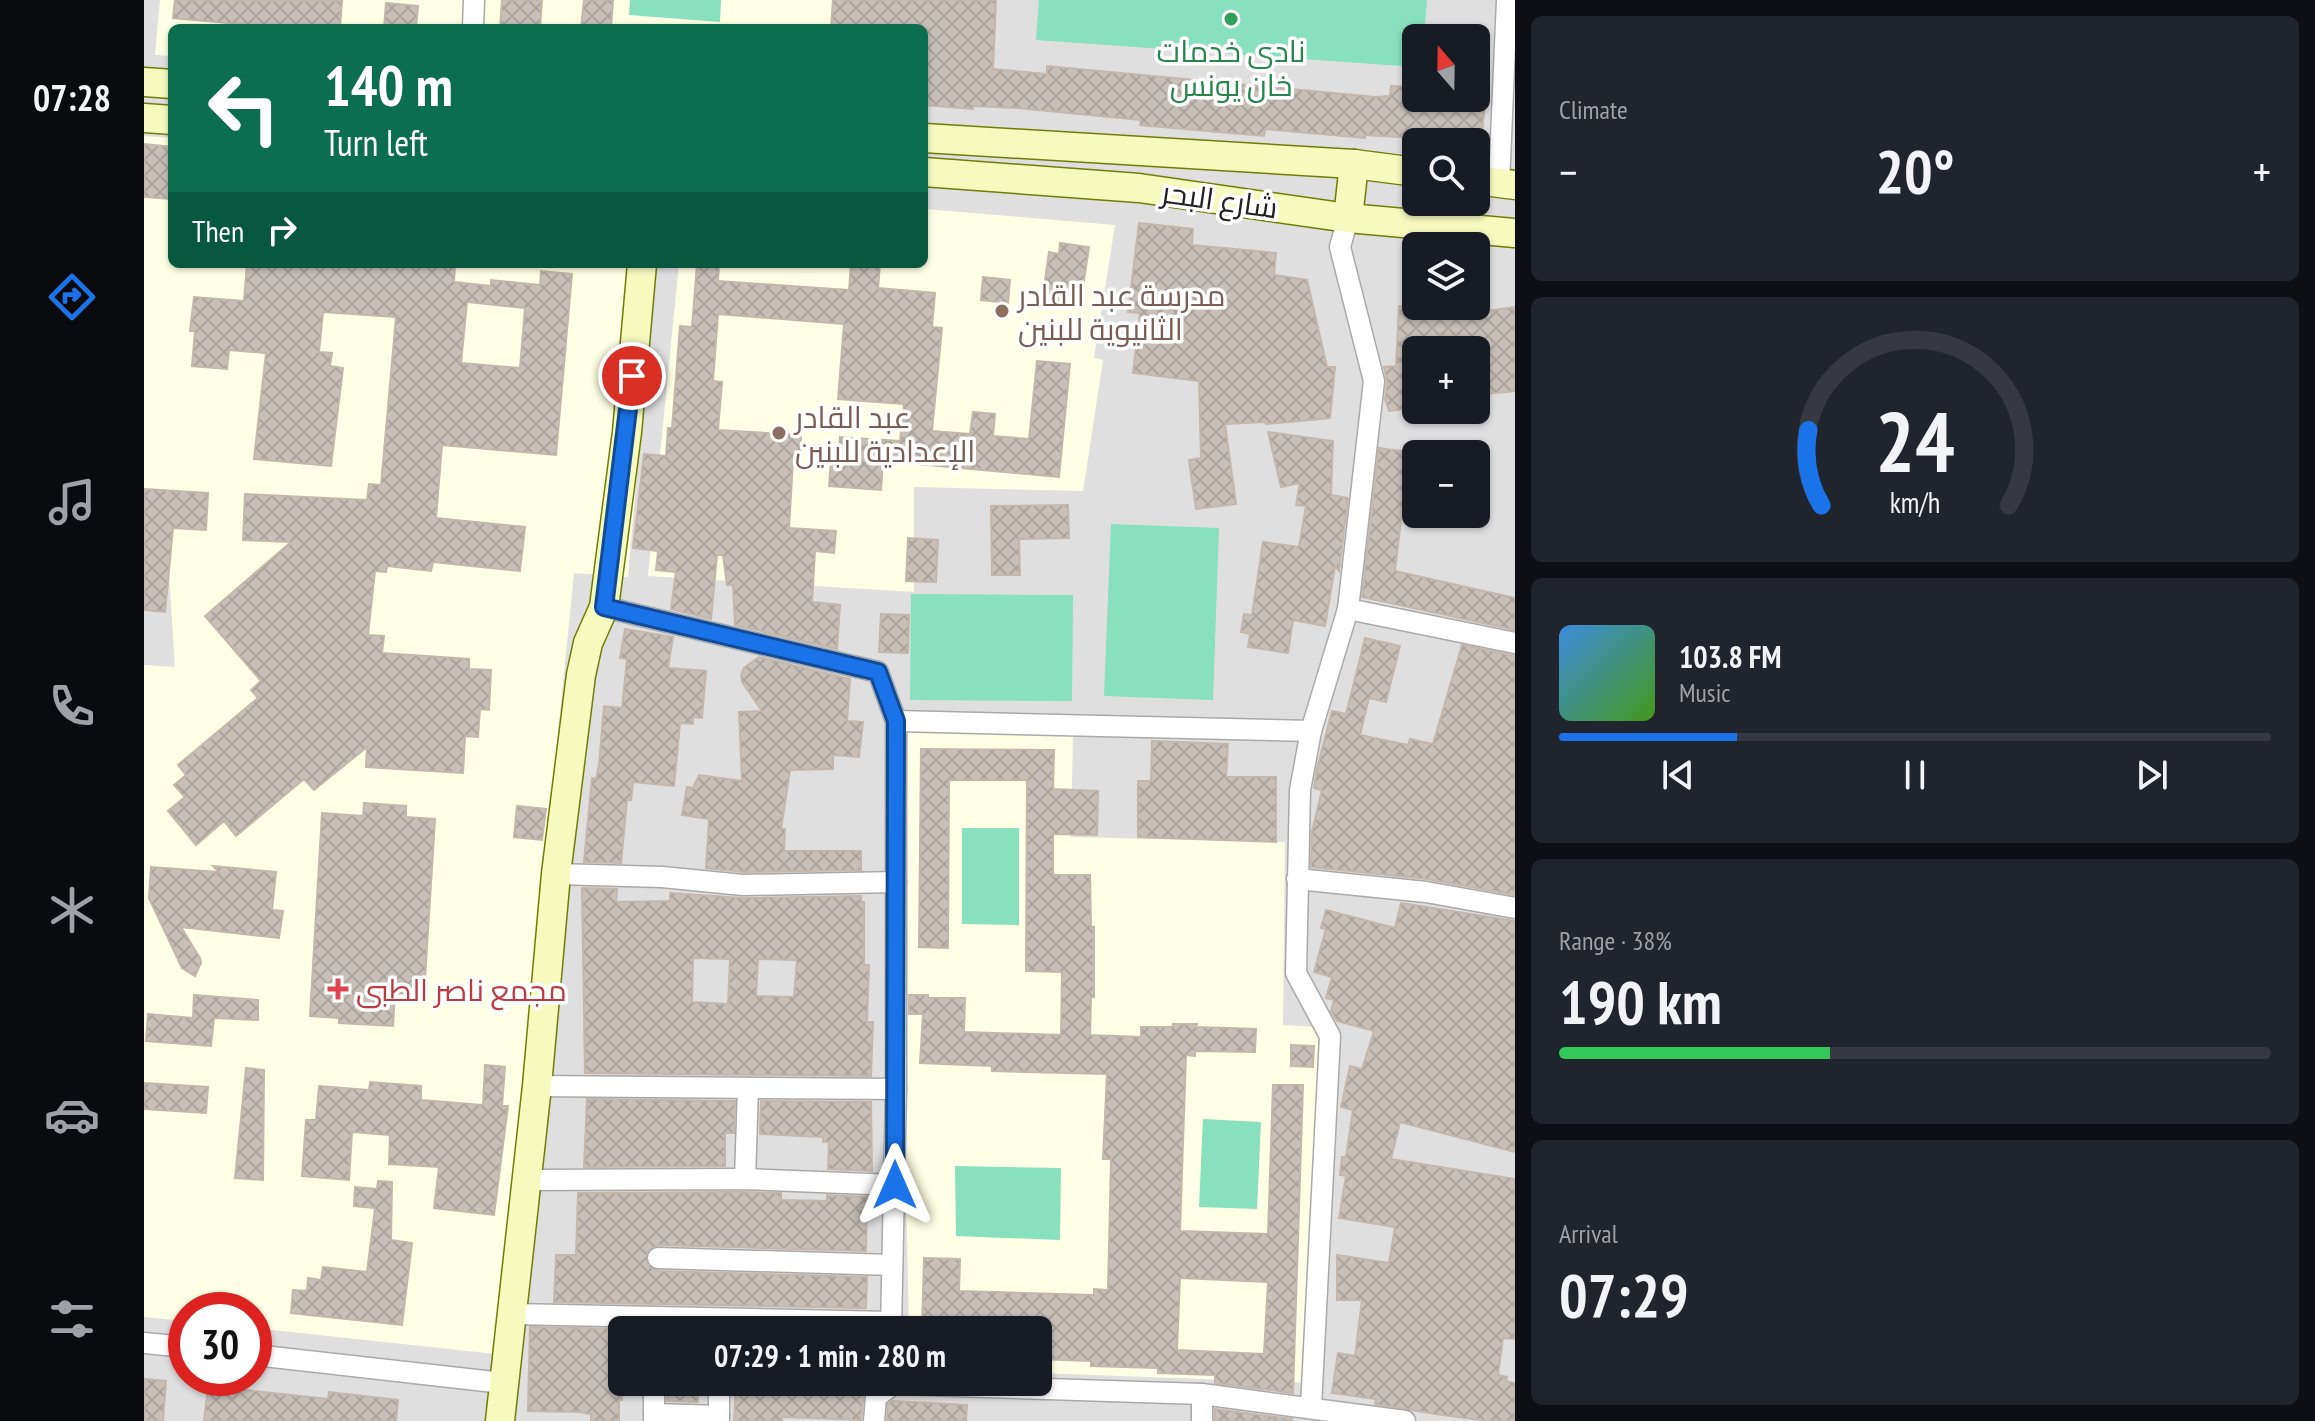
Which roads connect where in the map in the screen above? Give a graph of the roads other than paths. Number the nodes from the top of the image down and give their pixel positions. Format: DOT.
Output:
graph roads {
  1 [pos="474,0"];
  2 [pos="1507,0"];
  3 [pos="473,24"];
  4 [pos="144,82"];
  5 [pos="168,84"];
  6 [pos="144,118"];
  7 [pos="168,120"];
  8 [pos="928,138"];
  9 [pos="1354,164"];
  10 [pos="1402,170"];
  11 [pos="928,172"];
  12 [pos="1497,183"];
  13 [pos="1348,218"];
  14 [pos="1515,233"];
  15 [pos="642,268"];
  16 [pos="604,607"];
  17 [pos="1348,609"];
  18 [pos="1515,643"];
  19 [pos="896,721"];
  20 [pos="1311,731"];
  21 [pos="556,874"];
  22 [pos="1297,879"];
  23 [pos="896,882"];
  24 [pos="1515,908"];
  25 [pos="537,1086"];
  26 [pos="748,1088"];
  27 [pos="896,1089"];
  28 [pos="745,1179"];
  29 [pos="527,1180"];
  30 [pos="895,1185"];
  31 [pos="658,1258"];
  32 [pos="892,1265"];
  33 [pos="513,1314"];
  34 [pos="891,1316"];
  35 [pos="608,1320"];
  36 [pos="144,1343"];
  37 [pos="168,1345"];
  38 [pos="272,1357"];
  39 [pos="503,1383"];
  40 [pos="1052,1389"];
  41 [pos="1202,1394"];
  42 [pos="654,1396"];
  43 [pos="719,1396"];
  44 [pos="877,1396"];
  45 [pos="1311,1407"];
  46 [pos="654,1417"];
  47 [pos="719,1419"];
  48 [pos="500,1421"];
  49 [pos="874,1421"];
  50 [pos="1202,1421"];
  51 [pos="1405,1421"];
  1 -- 3 [label="street"];
  2 -- 12 [label="street"];
  4 -- 5 [label="main road"];
  6 -- 7 [label="main road"];
  8 -- 9 [label="main road, شارع البحر"];
  9 -- 10 [label="main road, شارع البحر"];
  9 -- 13 [label="main road"];
  11 -- 13 [label="main road, شارع البحر"];
  13 -- 14 [label="main road, شارع البحر"];
  13 -- 17 [label="street"];
  15 -- 16 [label="main road"];
  16 -- 19 [label="street"];
  16 -- 21 [label="main road"];
  17 -- 18 [label="street"];
  17 -- 20 [label="street"];
  19 -- 20 [label="street"];
  19 -- 23 [label="street"];
  20 -- 22 [label="street"];
  21 -- 23 [label="street"];
  21 -- 25 [label="main road"];
  22 -- 24 [label="street"];
  22 -- 45 [label="street"];
  23 -- 27 [label="street"];
  25 -- 26 [label="street"];
  25 -- 29 [label="main road"];
  26 -- 27 [label="street"];
  26 -- 28 [label="street"];
  27 -- 30 [label="street"];
  28 -- 29 [label="street"];
  28 -- 30 [label="street"];
  29 -- 33 [label="main road"];
  30 -- 32 [label="street"];
  31 -- 32 [label="street"];
  32 -- 34 [label="street"];
  33 -- 35 [label="street"];
  33 -- 39 [label="main road"];
  36 -- 37 [label="street"];
  38 -- 39 [label="street"];
  39 -- 48 [label="main road"];
  40 -- 41 [label="street"];
  41 -- 45 [label="street"];
  41 -- 50 [label="street"];
  42 -- 46 [label="street"];
  43 -- 47 [label="street"];
  44 -- 49 [label="street"];
  45 -- 51 [label="street"];
  46 -- 47 [label="street"];
}
